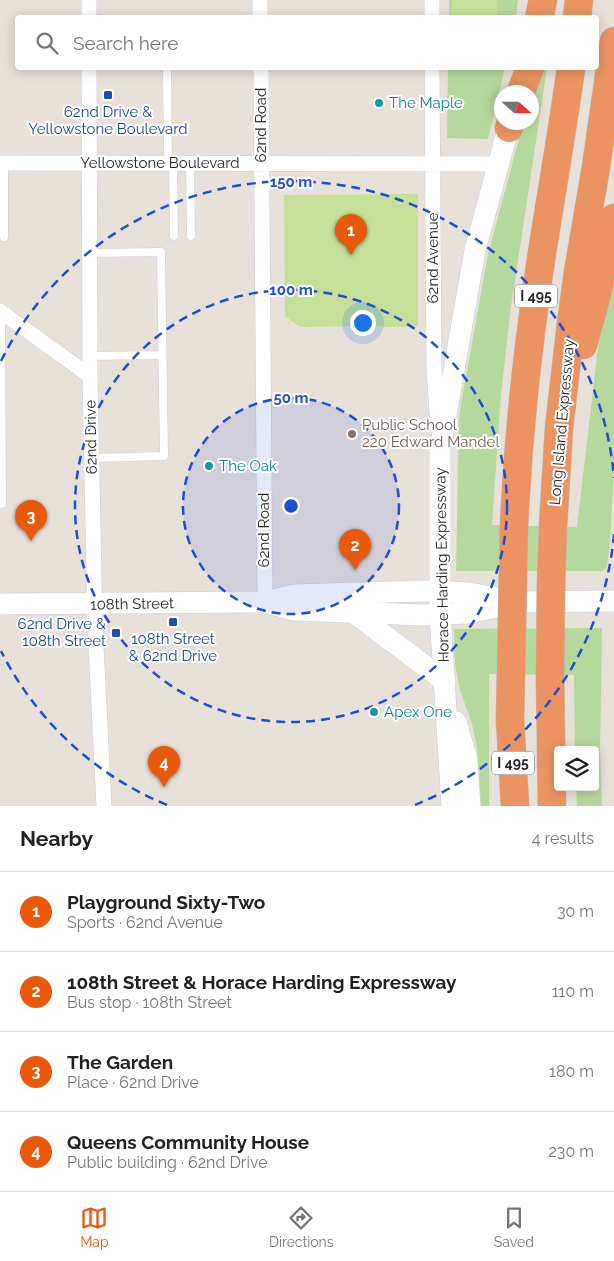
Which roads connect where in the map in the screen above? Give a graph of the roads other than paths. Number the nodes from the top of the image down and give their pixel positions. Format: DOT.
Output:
graph roads {
  1 [pos="89,0"];
  2 [pos="260,0"];
  3 [pos="432,0"];
  4 [pos="531,0"];
  5 [pos="543,0"];
  6 [pos="579,0"];
  7 [pos="89,15"];
  8 [pos="260,15"];
  9 [pos="432,15"];
  10 [pos="529,15"];
  11 [pos="540,15"];
  12 [pos="577,15"];
  13 [pos="614,41"];
  14 [pos="89,70"];
  15 [pos="167,70"];
  16 [pos="261,70"];
  17 [pos="432,70"];
  18 [pos="520,70"];
  19 [pos="529,70"];
  20 [pos="571,70"];
  21 [pos="517,85"];
  22 [pos="524,85"];
  23 [pos="508,130"];
  24 [pos="90,162"];
  25 [pos="2,163"];
  26 [pos="171,163"];
  27 [pos="190,163"];
  28 [pos="261,163"];
  29 [pos="433,164"];
  30 [pos="499,164"];
  31 [pos="614,218"];
  32 [pos="174,236"];
  33 [pos="191,236"];
  34 [pos="4,237"];
  35 [pos="90,253"];
  36 [pos="1,311"];
  37 [pos="162,355"];
  38 [pos="90,356"];
  39 [pos="90,376"];
  40 [pos="560,428"];
  41 [pos="440,449"];
  42 [pos="91,458"];
  43 [pos="2,504"];
  44 [pos="440,591"];
  45 [pos="614,601"];
  46 [pos="265,602"];
  47 [pos="519,602"];
  48 [pos="0,604"];
  49 [pos="94,604"];
  50 [pos="353,612"];
  51 [pos="440,614"];
  52 [pos="444,681"];
  53 [pos="510,720"];
  54 [pos="104,806"];
  55 [pos="452,806"];
  56 [pos="470,806"];
  57 [pos="505,806"];
  58 [pos="515,806"];
  59 [pos="552,806"];
  1 -- 7 [label="street"];
  2 -- 8 [label="street"];
  3 -- 9 [label="street"];
  4 -- 10 [label="main road"];
  5 -- 11 [label="highway"];
  6 -- 12 [label="highway"];
  13 -- 40 [label="highway, Long Island Expressway / I 495"];
  14 -- 24 [label="street, 62nd Drive"];
  15 -- 26 [label="lane"];
  16 -- 28 [label="street, 62nd Road"];
  17 -- 29 [label="street, 62nd Avenue"];
  18 -- 21 [label="main road"];
  19 -- 22 [label="highway"];
  20 -- 53 [label="highway, I 495, bridge"];
  23 -- 30 [label="main road, Horace Harding Expressway"];
  24 -- 25 [label="street, Yellowstone Boulevard"];
  24 -- 26 [label="street, Yellowstone Boulevard"];
  24 -- 35 [label="street, 62nd Drive"];
  25 -- 34 [label="lane"];
  26 -- 27 [label="street, Yellowstone Boulevard"];
  26 -- 32 [label="lane"];
  27 -- 28 [label="street, Yellowstone Boulevard"];
  27 -- 33 [label="lane"];
  28 -- 29 [label="street, Yellowstone Boulevard"];
  28 -- 46 [label="street, 62nd Road"];
  29 -- 30 [label="street, Yellowstone Boulevard"];
  29 -- 41 [label="street, 62nd Avenue"];
  30 -- 41 [label="main road, Horace Harding Expressway"];
  31 -- 40 [label="highway"];
  35 -- 37 [label="lane"];
  35 -- 38 [label="street, 62nd Drive"];
  36 -- 39 [label="street"];
  36 -- 43 [label="lane"];
  37 -- 38 [label="lane"];
  37 -- 42 [label="lane"];
  38 -- 39 [label="street, 62nd Drive"];
  39 -- 42 [label="street, 62nd Drive"];
  40 -- 59 [label="highway, Long Island Expressway / I 495, bridge"];
  41 -- 44 [label="main road, Horace Harding Expressway"];
  42 -- 49 [label="street, 62nd Drive"];
  44 -- 46 [label="main road, 108th Street"];
  44 -- 47 [label="main road, 108th Street"];
  44 -- 51 [label="main road, Horace Harding Expressway"];
  45 -- 47 [label="main road, 108th Street"];
  46 -- 49 [label="main road, 108th Street"];
  46 -- 50 [label="main road, 108th Street"];
  47 -- 51 [label="main road, 108th Street"];
  48 -- 49 [label="main road, 108th Street"];
  49 -- 54 [label="street, 62nd Drive"];
  50 -- 51 [label="main road, 108th Street"];
  50 -- 52 [label="main road"];
  51 -- 52 [label="main road, Horace Harding Expressway"];
  52 -- 55 [label="main road, Horace Harding Expressway"];
  52 -- 56 [label="main road"];
  53 -- 57 [label="highway"];
  53 -- 58 [label="highway, I 495"];
}
